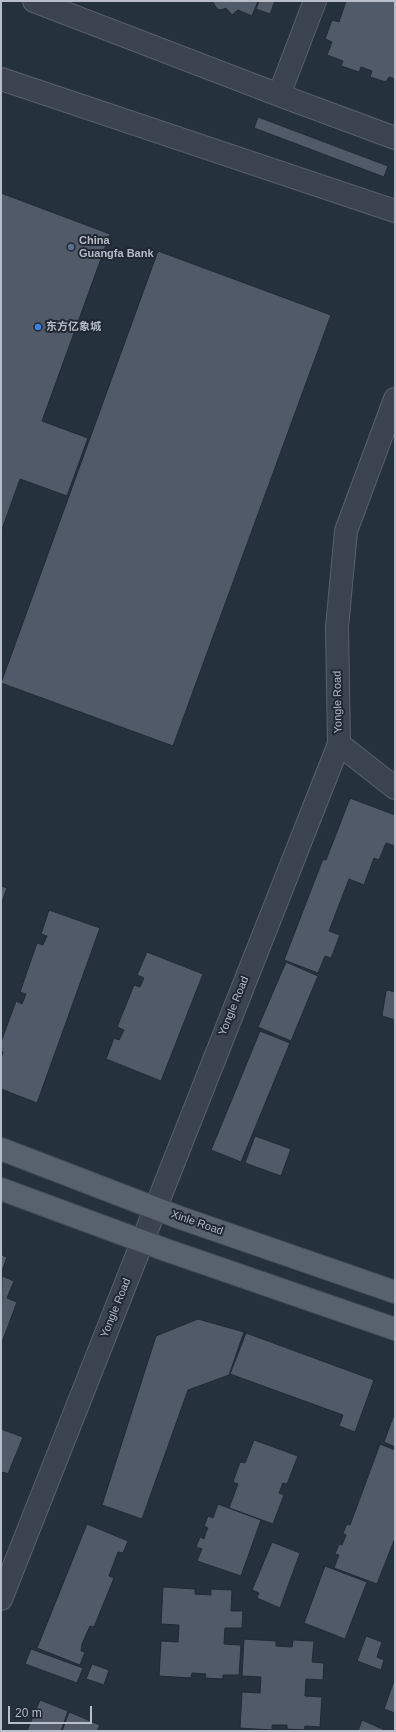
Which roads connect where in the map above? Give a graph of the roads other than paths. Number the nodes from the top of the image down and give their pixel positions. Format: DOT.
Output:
graph roads {
  1 [pos="34,1"];
  2 [pos="314,1"];
  3 [pos="1,79"];
  4 [pos="279,95"];
  5 [pos="395,138"];
  6 [pos="395,211"];
  7 [pos="395,399"];
  8 [pos="339,744"];
  9 [pos="395,788"];
  10 [pos="1,1149"];
  11 [pos="1,1189"];
  12 [pos="155,1209"];
  13 [pos="142,1241"];
  14 [pos="395,1292"];
  15 [pos="395,1329"];
  16 [pos="1,1599"];
  1 -- 4 [label="street"];
  2 -- 4 [label="street"];
  3 -- 6 [label="street"];
  4 -- 5 [label="street"];
  7 -- 8 [label="street, Yongle Road"];
  8 -- 9 [label="street"];
  8 -- 12 [label="street, Yongle Road"];
  10 -- 12 [label="main road, Xinle Road"];
  11 -- 13 [label="main road"];
  12 -- 13 [label="street, Yongle Road"];
  12 -- 14 [label="main road, Xinle Road"];
  13 -- 15 [label="main road"];
  13 -- 16 [label="street, Yongle Road"];
}
